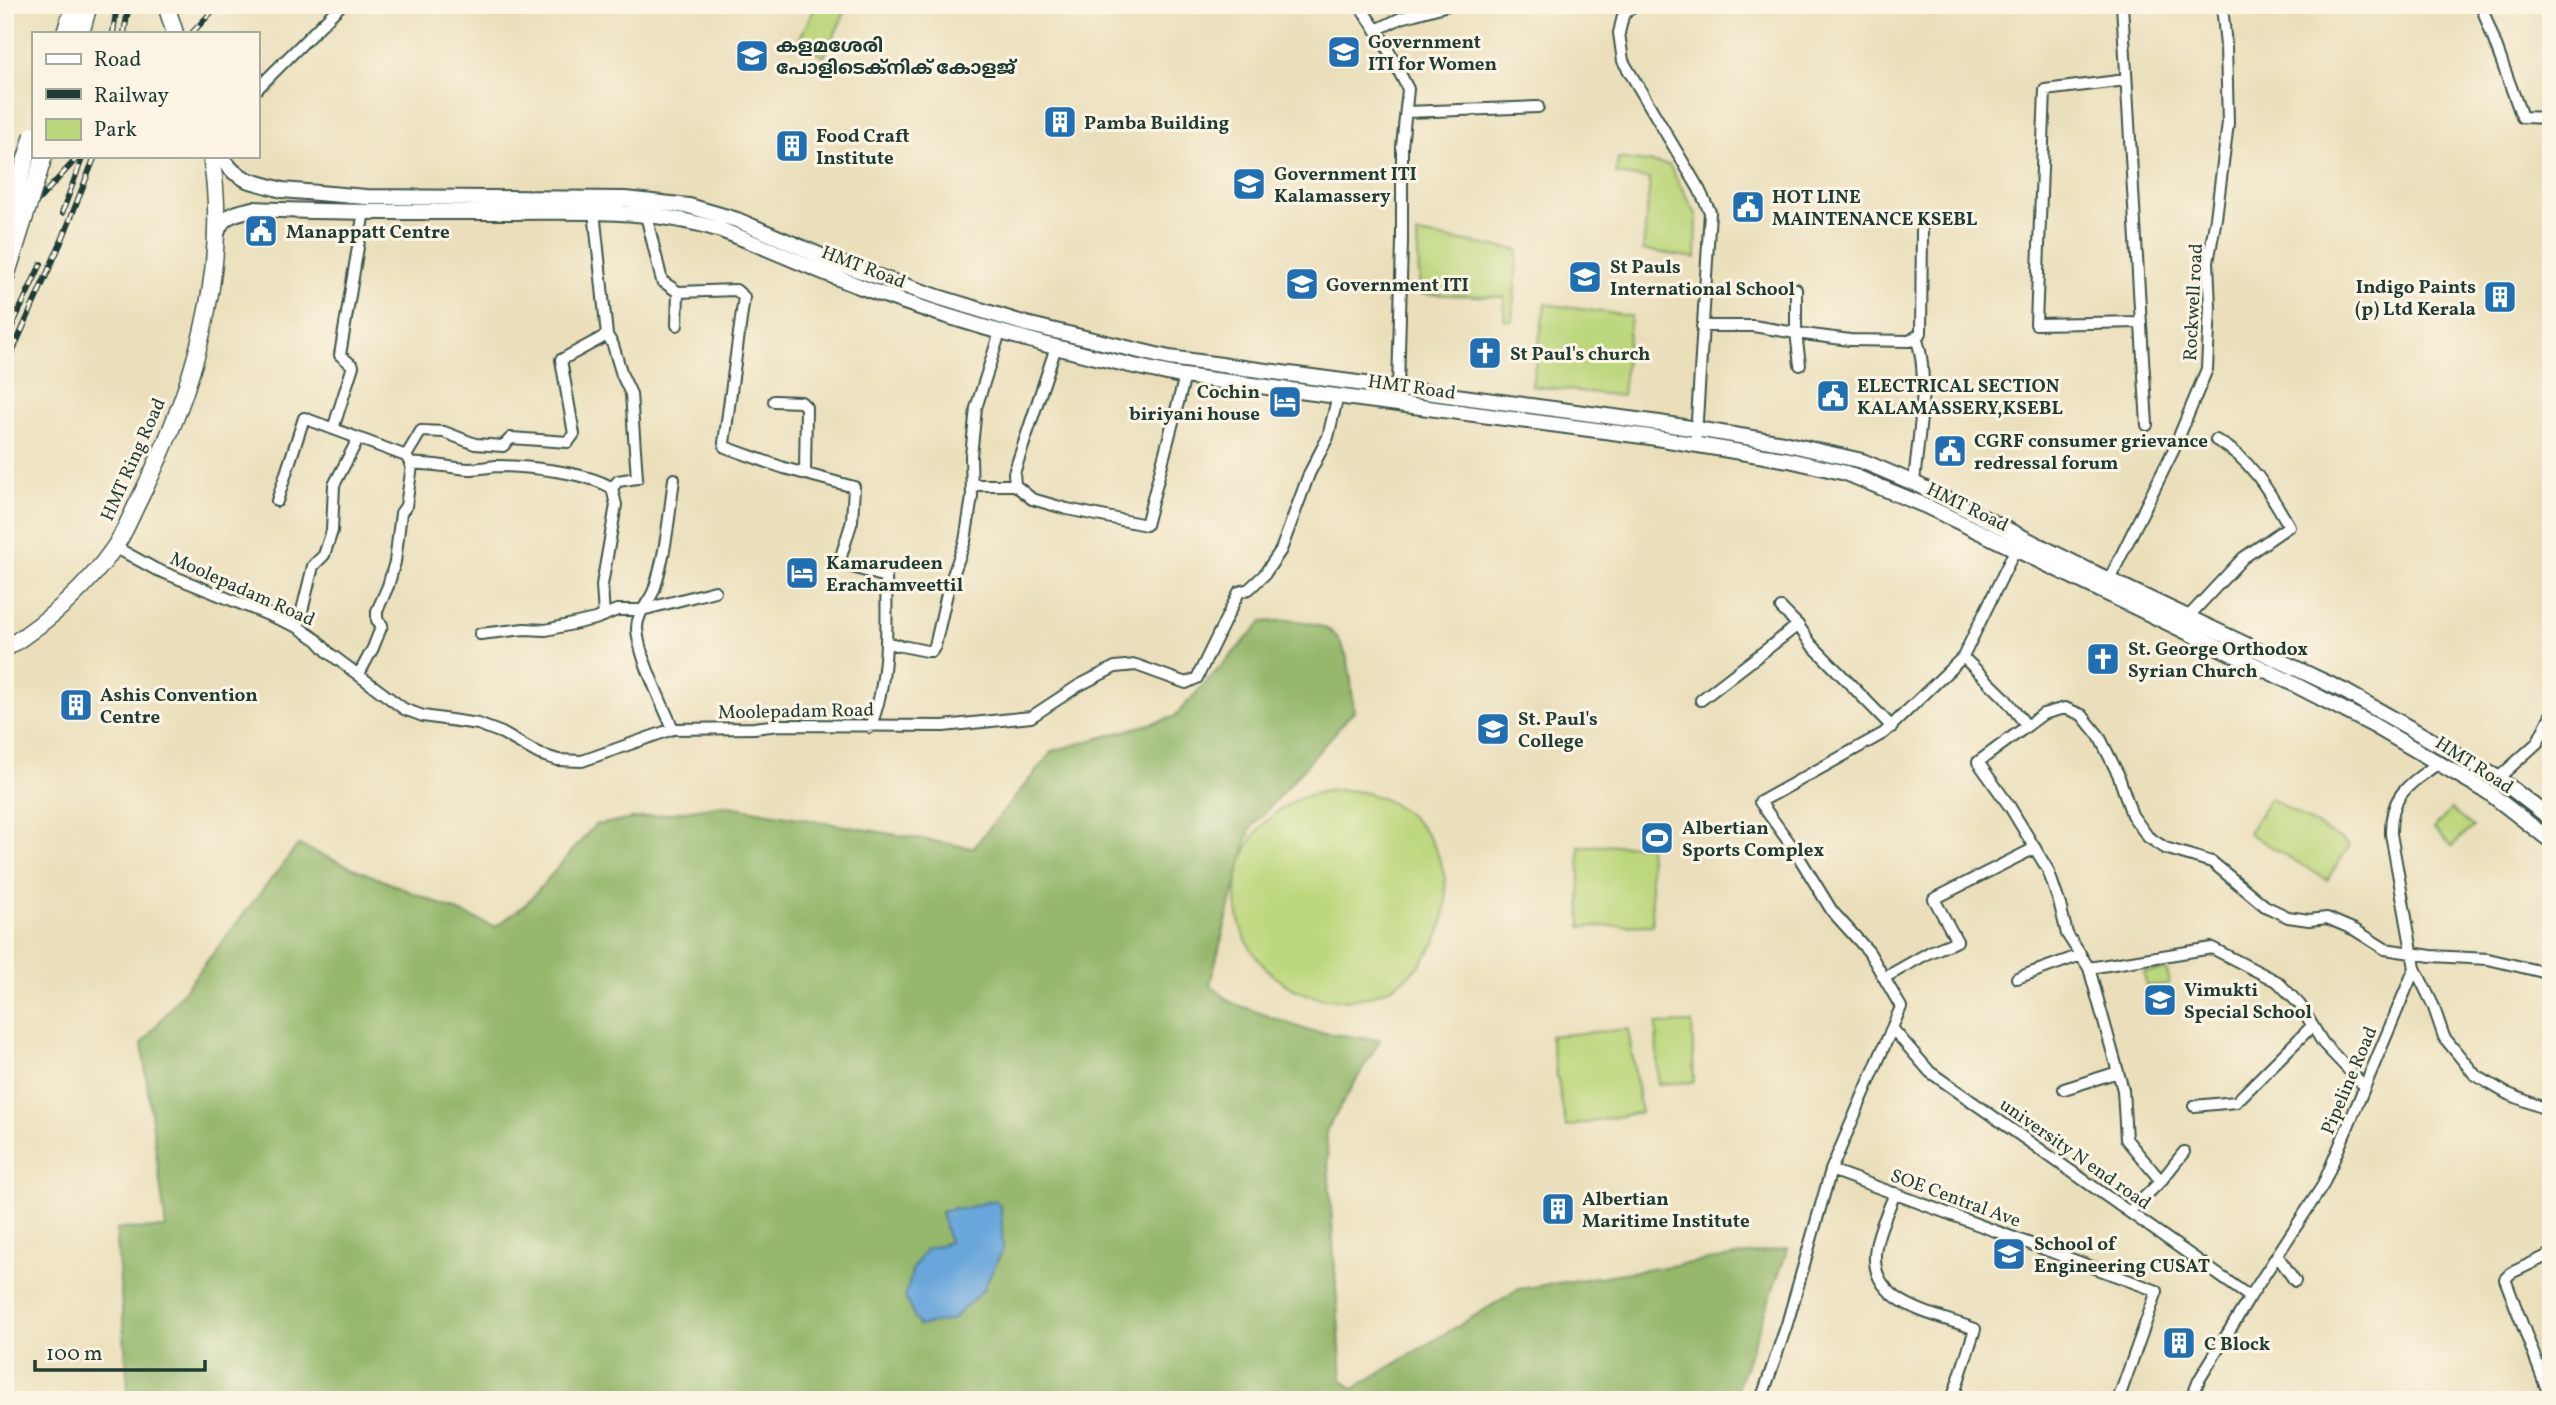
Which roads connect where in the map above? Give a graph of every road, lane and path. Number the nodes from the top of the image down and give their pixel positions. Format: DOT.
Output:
graph roads {
  1 [pos="74,5"];
  2 [pos="89,5"];
  3 [pos="166,5"];
  4 [pos="341,5"];
  5 [pos="1359,5"];
  6 [pos="1447,5"];
  7 [pos="1633,5"];
  8 [pos="2122,5"];
  9 [pos="2222,5"];
  10 [pos="2481,5"];
  11 [pos="1376,30"];
  12 [pos="65,32"];
  13 [pos="81,32"];
  14 [pos="175,32"];
  15 [pos="2126,80"];
  16 [pos="259,87"];
  17 [pos="1538,107"];
  18 [pos="1406,112"];
  19 [pos="2551,118"];
  20 [pos="32,138"];
  21 [pos="43,158"];
  22 [pos="211,158"];
  23 [pos="221,158"];
  24 [pos="364,211"];
  25 [pos="594,211"];
  26 [pos="646,215"];
  27 [pos="5,229"];
  28 [pos="1922,230"];
  29 [pos="215,243"];
  30 [pos="5,280"];
  31 [pos="1796,289"];
  32 [pos="678,292"];
  33 [pos="2141,322"];
  34 [pos="677,325"];
  35 [pos="1702,326"];
  36 [pos="1000,332"];
  37 [pos="1796,333"];
  38 [pos="607,335"];
  39 [pos="1916,338"];
  40 [pos="1056,347"];
  41 [pos="1800,365"];
  42 [pos="1185,376"];
  43 [pos="1263,378"];
  44 [pos="1398,388"];
  45 [pos="1439,394"];
  46 [pos="1338,395"];
  47 [pos="774,401"];
  48 [pos="1434,409"];
  49 [pos="2147,425"];
  50 [pos="333,429"];
  51 [pos="1696,437"];
  52 [pos="358,439"];
  53 [pos="2217,440"];
  54 [pos="408,460"];
  55 [pos="805,472"];
  56 [pos="674,479"];
  57 [pos="1914,483"];
  58 [pos="972,485"];
  59 [pos="1015,485"];
  60 [pos="612,488"];
  61 [pos="277,500"];
  62 [pos="2018,543"];
  63 [pos="115,547"];
  64 [pos="2105,586"];
  65 [pos="715,591"];
  66 [pos="1781,608"];
  67 [pos="642,610"];
  68 [pos="604,616"];
  69 [pos="2188,617"];
  70 [pos="1798,625"];
  71 [pos="298,627"];
  72 [pos="480,634"];
  73 [pos="887,643"];
  74 [pos="5,649"];
  75 [pos="1963,657"];
  76 [pos="359,674"];
  77 [pos="1701,700"];
  78 [pos="2551,715"];
  79 [pos="2027,726"];
  80 [pos="870,727"];
  81 [pos="1892,727"];
  82 [pos="673,729"];
  83 [pos="2440,762"];
  84 [pos="2498,778"];
  85 [pos="2488,792"];
  86 [pos="2551,820"];
  87 [pos="2551,841"];
  88 [pos="2035,848"];
  89 [pos="2411,954"];
  90 [pos="2081,955"];
  91 [pos="2089,968"];
  92 [pos="2415,968"];
  93 [pos="2551,971"];
  94 [pos="1884,978"];
  95 [pos="2017,978"];
  96 [pos="2312,1026"];
  97 [pos="1892,1028"];
  98 [pos="2119,1072"];
  99 [pos="2364,1086"];
  100 [pos="2064,1089"];
  101 [pos="2194,1106"];
  102 [pos="2551,1111"];
  103 [pos="2184,1152"];
  104 [pos="1831,1170"];
  105 [pos="2161,1181"];
  106 [pos="1895,1193"];
  107 [pos="2129,1212"];
  108 [pos="2551,1254"];
  109 [pos="2277,1255"];
  110 [pos="2295,1281"];
  111 [pos="2250,1297"];
  112 [pos="1761,1400"];
  113 [pos="1952,1400"];
  114 [pos="2118,1400"];
  115 [pos="2191,1400"];
  116 [pos="2550,1400"];
  1 -- 12 [label="highway"];
  2 -- 13 [label="highway"];
  3 -- 14 [label="highway"];
  4 -- 16 [label="street"];
  5 -- 11 [label="street"];
  6 -- 11 [label="street"];
  7 -- 35 [label="street"];
  8 -- 15 [label="street"];
  9 -- 64 [label="street, Rockwell road"];
  10 -- 19 [label="street"];
  11 -- 18 [label="street"];
  15 -- 33 [label="street"];
  15 -- 33 [label="street"];
  17 -- 18 [label="street"];
  18 -- 44 [label="street"];
  20 -- 27 [label="highway, bridge"];
  21 -- 30 [label="highway, bridge"];
  22 -- 29 [label="highway, HMT Ring Road"];
  23 -- 43 [label="main road, HMT Road"];
  24 -- 25 [label="main road, HMT Road"];
  24 -- 29 [label="main road, HMT Road"];
  24 -- 50 [label="street"];
  25 -- 26 [label="main road, HMT Road"];
  25 -- 38 [label="street"];
  26 -- 32 [label="street"];
  26 -- 36 [label="main road, HMT Road"];
  28 -- 39 [label="street"];
  29 -- 63 [label="highway, HMT Ring Road"];
  31 -- 37 [label="street"];
  32 -- 34 [label="street"];
  32 -- 55 [label="street"];
  33 -- 49 [label="street"];
  35 -- 37 [label="street"];
  35 -- 51 [label="street"];
  36 -- 40 [label="main road, HMT Road"];
  36 -- 58 [label="street"];
  37 -- 39 [label="street"];
  37 -- 41 [label="street"];
  38 -- 54 [label="street"];
  38 -- 60 [label="street"];
  39 -- 57 [label="street"];
  40 -- 42 [label="main road, HMT Road"];
  40 -- 59 [label="street"];
  42 -- 43 [label="main road, HMT Road"];
  42 -- 59 [label="street"];
  43 -- 44 [label="main road, HMT Road"];
  43 -- 46 [label="main road, HMT Road"];
  44 -- 45 [label="main road, HMT Road"];
  45 -- 48 [label="main road"];
  45 -- 51 [label="main road, HMT Road"];
  46 -- 48 [label="main road, HMT Road"];
  46 -- 80 [label="street, Moolepadam Road"];
  47 -- 55 [label="street"];
  48 -- 51 [label="main road, HMT Road"];
  50 -- 52 [label="street"];
  50 -- 61 [label="street"];
  51 -- 57 [label="main road, HMT Road"];
  51 -- 62 [label="main road, HMT Road"];
  52 -- 54 [label="street"];
  52 -- 71 [label="street"];
  53 -- 69 [label="street"];
  54 -- 60 [label="street"];
  54 -- 76 [label="street"];
  55 -- 73 [label="street"];
  56 -- 67 [label="street"];
  57 -- 62 [label="main road, HMT Road"];
  58 -- 59 [label="street"];
  58 -- 73 [label="street"];
  60 -- 68 [label="street"];
  62 -- 64 [label="main road, HMT Road"];
  62 -- 75 [label="street"];
  63 -- 71 [label="street, Moolepadam Road"];
  63 -- 74 [label="highway, HMT Ring Road"];
  64 -- 69 [label="main road, HMT Road"];
  64 -- 83 [label="main road, HMT Road"];
  65 -- 67 [label="street"];
  66 -- 70 [label="street"];
  67 -- 68 [label="street"];
  67 -- 82 [label="street"];
  68 -- 72 [label="street"];
  69 -- 84 [label="main road, HMT Road"];
  70 -- 77 [label="street"];
  70 -- 81 [label="street"];
  71 -- 76 [label="street, Moolepadam Road"];
  73 -- 80 [label="street"];
  75 -- 79 [label="street"];
  75 -- 81 [label="street"];
  76 -- 82 [label="street, Moolepadam Road"];
  78 -- 84 [label="street"];
  79 -- 88 [label="street"];
  79 -- 89 [label="street"];
  80 -- 82 [label="street, Moolepadam Road"];
  81 -- 94 [label="street"];
  83 -- 85 [label="main road, HMT Road"];
  83 -- 89 [label="street"];
  84 -- 85 [label="street"];
  84 -- 86 [label="main road, HMT Road"];
  85 -- 87 [label="main road, HMT Road"];
  88 -- 90 [label="street"];
  88 -- 94 [label="street"];
  89 -- 92 [label="street"];
  89 -- 93 [label="street"];
  90 -- 91 [label="street"];
  90 -- 95 [label="street"];
  91 -- 96 [label="street"];
  91 -- 98 [label="street"];
  92 -- 99 [label="street, Pipeline Road"];
  92 -- 102 [label="street"];
  94 -- 97 [label="street"];
  96 -- 99 [label="street"];
  96 -- 101 [label="street"];
  97 -- 104 [label="street"];
  97 -- 107 [label="street, university N end road"];
  98 -- 100 [label="street"];
  98 -- 105 [label="street"];
  99 -- 109 [label="street, Pipeline Road"];
  103 -- 105 [label="street"];
  104 -- 106 [label="street, SOE Central Ave"];
  104 -- 112 [label="street"];
  105 -- 107 [label="street"];
  106 -- 113 [label="street"];
  106 -- 114 [label="street, SOE Central Ave"];
  107 -- 111 [label="street, university N end road"];
  108 -- 116 [label="street"];
  109 -- 110 [label="street"];
  109 -- 111 [label="street, Pipeline Road"];
  111 -- 115 [label="street, Pipeline Road"];
}
